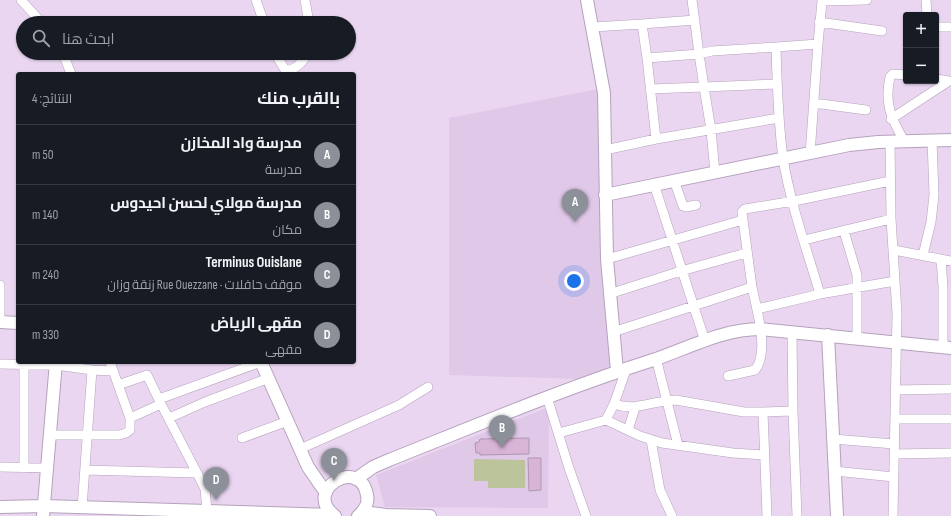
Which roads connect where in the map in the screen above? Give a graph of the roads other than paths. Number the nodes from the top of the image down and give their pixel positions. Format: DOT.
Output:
graph roads {
  1 [pos="21,0"];
  2 [pos="256,0"];
  3 [pos="305,0"];
  4 [pos="587,0"];
  5 [pos="692,0"];
  6 [pos="822,0"];
  7 [pos="866,0"];
  8 [pos="926,0"];
  9 [pos="927,12"];
  10 [pos="36,16"];
  11 [pos="262,16"];
  12 [pos="308,16"];
  13 [pos="695,20"];
  14 [pos="819,22"];
  15 [pos="642,24"];
  16 [pos="593,27"];
  17 [pos="939,27"];
  18 [pos="951,27"];
  19 [pos="882,31"];
  20 [pos="818,44"];
  21 [pos="776,47"];
  22 [pos="699,54"];
  23 [pos="647,58"];
  24 [pos="66,60"];
  25 [pos="279,60"];
  26 [pos="303,60"];
  27 [pos="70,72"];
  28 [pos="903,75"];
  29 [pos="939,80"];
  30 [pos="950,81"];
  31 [pos="777,84"];
  32 [pos="704,87"];
  33 [pos="650,88"];
  34 [pos="814,103"];
  35 [pos="866,110"];
  36 [pos="779,118"];
  37 [pos="891,119"];
  38 [pos="711,130"];
  39 [pos="656,139"];
  40 [pos="932,140"];
  41 [pos="951,140"];
  42 [pos="890,141"];
  43 [pos="904,141"];
  44 [pos="604,150"];
  45 [pos="810,154"];
  46 [pos="784,159"];
  47 [pos="715,173"];
  48 [pos="674,180"];
  49 [pos="890,181"];
  50 [pos="654,184"];
  51 [pos="605,195"];
  52 [pos="794,201"];
  53 [pos="696,205"];
  54 [pos="892,219"];
  55 [pos="743,220"];
  56 [pos="844,230"];
  57 [pos="671,240"];
  58 [pos="804,240"];
  59 [pos="894,250"];
  60 [pos="746,253"];
  61 [pos="923,255"];
  62 [pos="940,259"];
  63 [pos="607,260"];
  64 [pos="951,261"];
  65 [pos="681,271"];
  66 [pos="896,281"];
  67 [pos="0,285"];
  68 [pos="752,287"];
  69 [pos="858,288"];
  70 [pos="609,294"];
  71 [pos="820,294"];
  72 [pos="692,306"];
  73 [pos="757,309"];
  74 [pos="0,322"];
  75 [pos="16,323"];
  76 [pos="760,329"];
  77 [pos="613,332"];
  78 [pos="792,332"];
  79 [pos="828,335"];
  80 [pos="857,338"];
  81 [pos="705,341"];
  82 [pos="896,342"];
  83 [pos="947,348"];
  84 [pos="656,358"];
  85 [pos="0,364"];
  86 [pos="24,364"];
  87 [pos="56,364"];
  88 [pos="111,364"];
  89 [pos="256,364"];
  90 [pos="262,364"];
  91 [pos="622,369"];
  92 [pos="92,370"];
  93 [pos="113,371"];
  94 [pos="728,376"];
  95 [pos="268,378"];
  96 [pos="118,385"];
  97 [pos="428,387"];
  98 [pos="951,389"];
  99 [pos="895,390"];
  100 [pos="547,397"];
  101 [pos="667,400"];
  102 [pos="160,401"];
  103 [pos="614,404"];
  104 [pos="635,408"];
  105 [pos="793,411"];
  106 [pos="763,412"];
  107 [pos="130,418"];
  108 [pos="169,418"];
  109 [pos="895,419"];
  110 [pos="951,419"];
  111 [pos="606,420"];
  112 [pos="288,421"];
  113 [pos="628,430"];
  114 [pos="559,433"];
  115 [pos="51,435"];
  116 [pos="88,435"];
  117 [pos="242,438"];
  118 [pos="833,439"];
  119 [pos="651,440"];
  120 [pos="894,444"];
  121 [pos="678,445"];
  122 [pos="300,449"];
  123 [pos="951,453"];
  124 [pos="895,454"];
  125 [pos="764,455"];
  126 [pos="0,467"];
  127 [pos="24,468"];
  128 [pos="48,468"];
  129 [pos="85,470"];
  130 [pos="834,471"];
  131 [pos="197,473"];
  132 [pos="894,477"];
  133 [pos="356,479"];
  134 [pos="326,493"];
  135 [pos="0,507"];
  136 [pos="82,508"];
  137 [pos="43,511"];
  138 [pos="207,511"];
  139 [pos="114,513"];
  140 [pos="153,513"];
  141 [pos="180,513"];
  142 [pos="227,514"];
  143 [pos="263,514"];
  144 [pos="281,514"];
  145 [pos="360,514"];
  146 [pos="334,515"];
  147 [pos="430,516"];
  148 [pos="586,516"];
  149 [pos="672,516"];
  150 [pos="767,516"];
  151 [pos="797,516"];
  152 [pos="837,516"];
  153 [pos="893,516"];
  1 -- 10 [label="street"];
  2 -- 11 [label="street"];
  3 -- 12 [label="street"];
  4 -- 16 [label="street"];
  5 -- 13 [label="street"];
  6 -- 7 [label="street"];
  6 -- 14 [label="street"];
  8 -- 9 [label="street"];
  13 -- 15 [label="street"];
  13 -- 22 [label="street"];
  14 -- 19 [label="street"];
  14 -- 20 [label="street"];
  15 -- 16 [label="street"];
  15 -- 23 [label="street"];
  16 -- 44 [label="street"];
  17 -- 18 [label="street"];
  20 -- 21 [label="street"];
  20 -- 34 [label="street"];
  21 -- 22 [label="street"];
  21 -- 31 [label="street"];
  22 -- 23 [label="street"];
  22 -- 32 [label="street"];
  23 -- 33 [label="street"];
  24 -- 27 [label="street"];
  25 -- 26 [label="street"];
  28 -- 37 [label="street"];
  29 -- 30 [label="street"];
  30 -- 37 [label="street"];
  31 -- 32 [label="street"];
  31 -- 36 [label="street"];
  32 -- 33 [label="street"];
  32 -- 38 [label="street"];
  33 -- 39 [label="street"];
  34 -- 35 [label="street"];
  34 -- 45 [label="street"];
  36 -- 38 [label="street"];
  36 -- 46 [label="street"];
  37 -- 43 [label="street"];
  38 -- 39 [label="street"];
  38 -- 47 [label="street"];
  39 -- 44 [label="street"];
  40 -- 41 [label="street"];
  40 -- 43 [label="street"];
  40 -- 61 [label="street"];
  42 -- 43 [label="street"];
  42 -- 45 [label="street"];
  42 -- 49 [label="street"];
  44 -- 51 [label="street"];
  45 -- 46 [label="street"];
  46 -- 47 [label="street"];
  46 -- 52 [label="street"];
  47 -- 48 [label="street"];
  48 -- 50 [label="street"];
  48 -- 53 [label="street"];
  49 -- 52 [label="street"];
  49 -- 54 [label="street"];
  50 -- 51 [label="street"];
  50 -- 57 [label="street"];
  51 -- 63 [label="street"];
  52 -- 55 [label="street"];
  52 -- 58 [label="street"];
  54 -- 56 [label="street"];
  54 -- 59 [label="street"];
  55 -- 57 [label="street"];
  55 -- 60 [label="street"];
  56 -- 58 [label="street"];
  56 -- 69 [label="street"];
  57 -- 63 [label="street"];
  57 -- 65 [label="street"];
  58 -- 71 [label="street"];
  59 -- 61 [label="street"];
  59 -- 66 [label="street"];
  60 -- 65 [label="street"];
  60 -- 68 [label="street"];
  61 -- 62 [label="street"];
  62 -- 64 [label="street"];
  62 -- 83 [label="street"];
  63 -- 70 [label="street"];
  65 -- 70 [label="street"];
  65 -- 72 [label="street"];
  66 -- 69 [label="street"];
  66 -- 82 [label="street"];
  67 -- 74 [label="street"];
  68 -- 72 [label="street"];
  68 -- 73 [label="street"];
  69 -- 71 [label="street"];
  69 -- 80 [label="street"];
  70 -- 77 [label="street"];
  71 -- 73 [label="street"];
  72 -- 77 [label="street"];
  72 -- 81 [label="street"];
  73 -- 76 [label="street"];
  74 -- 75 [label="street"];
  76 -- 78 [label="street"];
  76 -- 81 [label="street"];
  76 -- 94 [label="street"];
  77 -- 91 [label="street"];
  78 -- 79 [label="street"];
  78 -- 105 [label="street"];
  79 -- 80 [label="street"];
  79 -- 118 [label="street"];
  80 -- 82 [label="street"];
  81 -- 84 [label="street"];
  82 -- 83 [label="street"];
  82 -- 99 [label="street"];
  84 -- 91 [label="street"];
  84 -- 101 [label="street"];
  85 -- 86 [label="street"];
  86 -- 87 [label="street"];
  86 -- 127 [label="street"];
  87 -- 92 [label="street"];
  87 -- 115 [label="street"];
  88 -- 93 [label="street"];
  89 -- 102 [label="street"];
  90 -- 95 [label="street"];
  91 -- 100 [label="street"];
  91 -- 103 [label="street"];
  92 -- 93 [label="street"];
  92 -- 116 [label="street"];
  93 -- 96 [label="street"];
  95 -- 108 [label="street"];
  95 -- 112 [label="street"];
  96 -- 102 [label="street"];
  96 -- 107 [label="street"];
  97 -- 122 [label="street"];
  98 -- 99 [label="street"];
  99 -- 109 [label="street"];
  100 -- 114 [label="street"];
  100 -- 133 [label="street"];
  101 -- 104 [label="street"];
  101 -- 106 [label="street"];
  101 -- 121 [label="street"];
  102 -- 107 [label="street"];
  102 -- 108 [label="street"];
  103 -- 104 [label="street"];
  103 -- 111 [label="street"];
  104 -- 113 [label="street"];
  105 -- 106 [label="street"];
  105 -- 151 [label="street"];
  106 -- 125 [label="street"];
  107 -- 116 [label="street"];
  108 -- 131 [label="street"];
  109 -- 110 [label="street"];
  109 -- 120 [label="street"];
  111 -- 113 [label="street"];
  111 -- 114 [label="street"];
  112 -- 117 [label="street"];
  112 -- 122 [label="street"];
  113 -- 119 [label="street"];
  114 -- 148 [label="street"];
  115 -- 116 [label="street"];
  115 -- 128 [label="street"];
  116 -- 129 [label="street"];
  118 -- 120 [label="street"];
  118 -- 130 [label="street"];
  119 -- 121 [label="street"];
  119 -- 149 [label="street"];
  120 -- 124 [label="street"];
  121 -- 125 [label="street"];
  122 -- 134 [label="street"];
  123 -- 124 [label="street"];
  124 -- 132 [label="street"];
  125 -- 150 [label="street"];
  126 -- 127 [label="street"];
  127 -- 128 [label="street"];
  128 -- 137 [label="street"];
  129 -- 131 [label="street"];
  129 -- 136 [label="street"];
  130 -- 132 [label="street"];
  130 -- 152 [label="street"];
  131 -- 138 [label="street"];
  132 -- 153 [label="street"];
  133 -- 134 [label="street"];
  133 -- 145 [label="street"];
  134 -- 146 [label="street"];
  135 -- 137 [label="street"];
  136 -- 137 [label="street"];
  136 -- 139 [label="street"];
  138 -- 141 [label="street"];
  138 -- 142 [label="street"];
  139 -- 140 [label="street"];
  140 -- 141 [label="street"];
  142 -- 143 [label="street"];
  143 -- 144 [label="street"];
  144 -- 146 [label="street"];
  145 -- 147 [label="street"];
}
